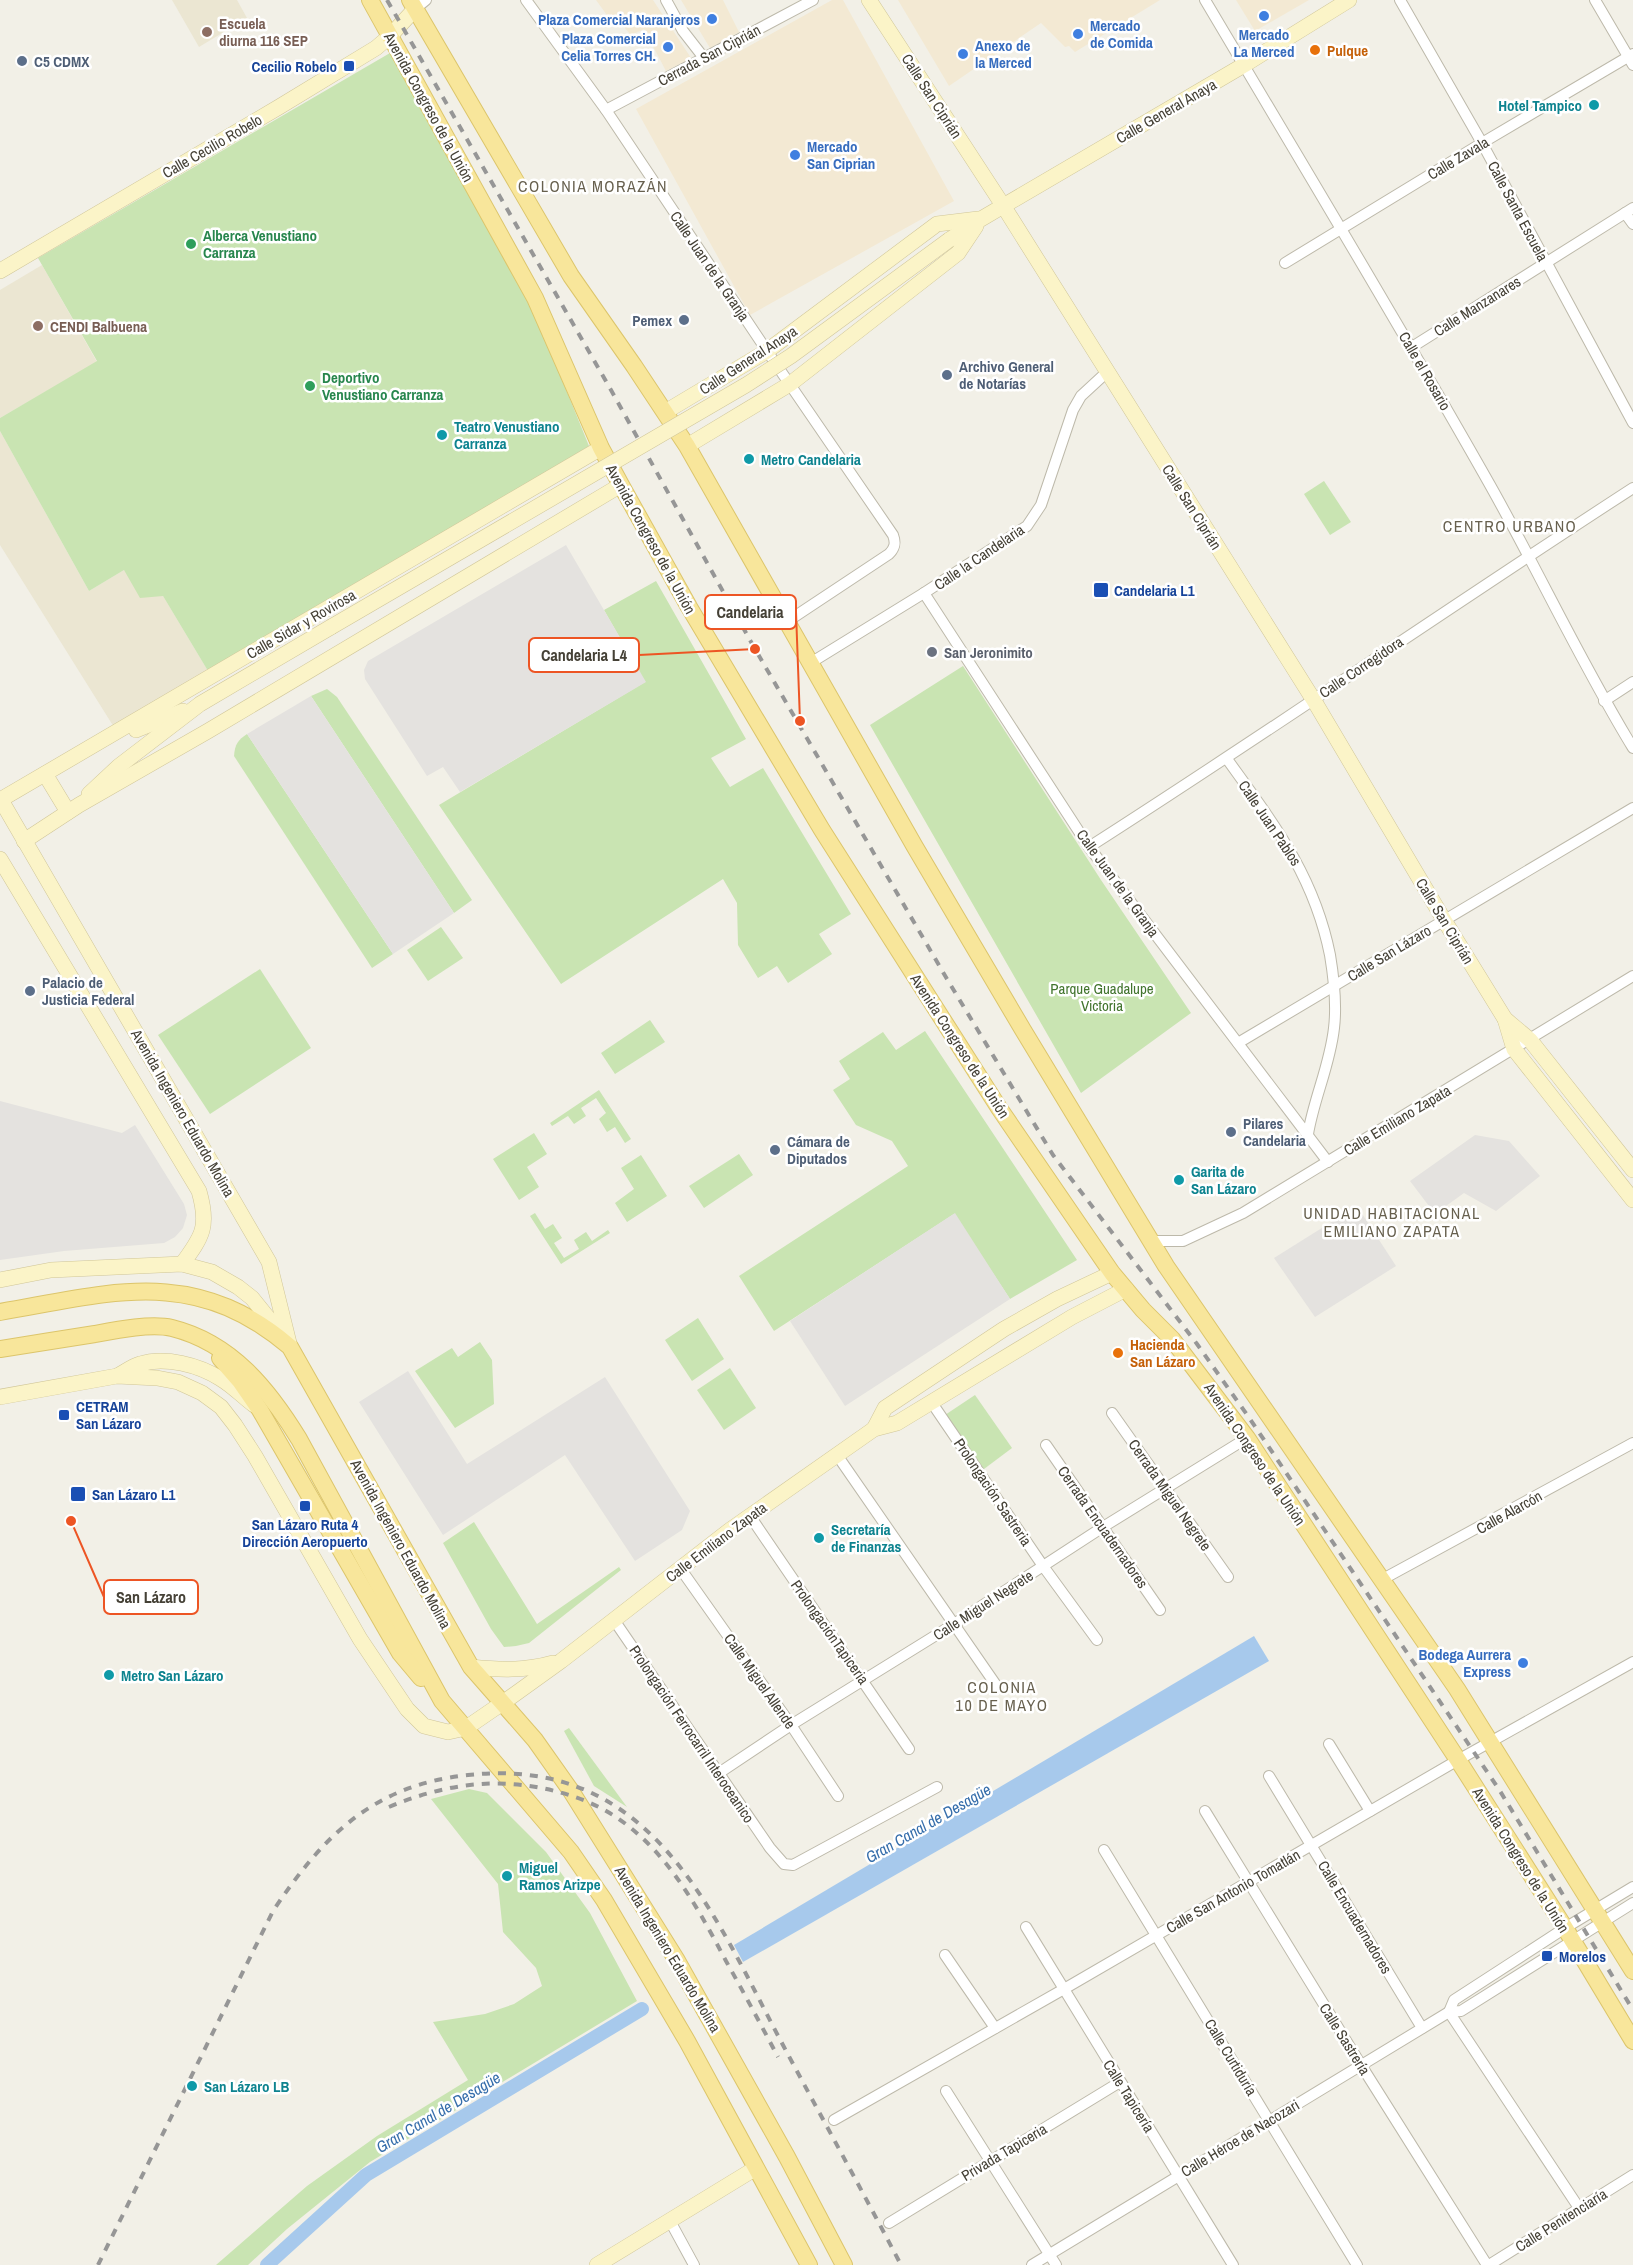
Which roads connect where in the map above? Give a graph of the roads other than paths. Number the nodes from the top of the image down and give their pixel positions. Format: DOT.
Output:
graph roads {
  1 [pos="369,0"];
  2 [pos="526,0"];
  3 [pos="666,0"];
  4 [pos="813,0"];
  5 [pos="869,0"];
  6 [pos="1205,0"];
  7 [pos="1349,0"];
  8 [pos="1400,0"];
  9 [pos="1594,0"];
  10 [pos="417,3"];
  11 [pos="390,36"];
  12 [pos="704,58"];
  13 [pos="1632,59"];
  14 [pos="1244,65"];
  15 [pos="606,110"];
  16 [pos="1482,143"];
  17 [pos="1004,207"];
  18 [pos="1629,210"];
  19 [pos="981,219"];
  20 [pos="1633,224"];
  21 [pos="1342,228"];
  22 [pos="949,240"];
  23 [pos="1285,263"];
  24 [pos="1546,263"];
  25 [pos="0,270"];
  26 [pos="1412,347"];
  27 [pos="767,351"];
  28 [pos="1107,372"];
  29 [pos="790,384"];
  30 [pos="665,412"];
  31 [pos="1633,423"];
  32 [pos="687,446"];
  33 [pos="601,448"];
  34 [pos="621,486"];
  35 [pos="1633,488"];
  36 [pos="1529,555"];
  37 [pos="924,593"];
  38 [pos="788,621"];
  39 [pos="812,662"];
  40 [pos="1633,682"];
  41 [pos="1313,699"];
  42 [pos="1604,701"];
  43 [pos="200,704"];
  44 [pos="89,748"];
  45 [pos="1633,748"];
  46 [pos="1227,759"];
  47 [pos="45,774"];
  48 [pos="0,800"];
  49 [pos="1633,808"];
  50 [pos="74,809"];
  51 [pos="24,841"];
  52 [pos="1089,847"];
  53 [pos="0,859"];
  54 [pos="1444,920"];
  55 [pos="1633,976"];
  56 [pos="1335,984"];
  57 [pos="1505,1019"];
  58 [pos="1530,1040"];
  59 [pos="1238,1043"];
  60 [pos="1514,1049"];
  61 [pos="1308,1134"];
  62 [pos="1328,1162"];
  63 [pos="1633,1170"];
  64 [pos="1633,1200"];
  65 [pos="1152,1241"];
  66 [pos="182,1264"];
  67 [pos="1112,1273"];
  68 [pos="0,1280"];
  69 [pos="1126,1289"];
  70 [pos="0,1312"];
  71 [pos="204,1340"];
  72 [pos="290,1347"];
  73 [pos="0,1349"];
  74 [pos="117,1376"];
  75 [pos="0,1398"];
  76 [pos="932,1403"];
  77 [pos="260,1410"];
  78 [pos="1112,1413"];
  79 [pos="874,1429"];
  80 [pos="1247,1438"];
  81 [pos="1633,1443"];
  82 [pos="1046,1445"];
  83 [pos="837,1455"];
  84 [pos="1165,1487"];
  85 [pos="750,1516"];
  86 [pos="1103,1527"];
  87 [pos="1043,1566"];
  88 [pos="680,1568"];
  89 [pos="1228,1577"];
  90 [pos="1383,1579"];
  91 [pos="1160,1610"];
  92 [pos="614,1620"];
  93 [pos="954,1624"];
  94 [pos="1097,1640"];
  95 [pos="561,1661"];
  96 [pos="1633,1662"];
  97 [pos="471,1667"];
  98 [pos="863,1680"];
  99 [pos="996,1685"];
  100 [pos="442,1701"];
  101 [pos="504,1702"];
  102 [pos="791,1725"];
  103 [pos="466,1728"];
  104 [pos="1491,1742"];
  105 [pos="1329,1744"];
  106 [pos="909,1749"];
  107 [pos="1458,1760"];
  108 [pos="719,1773"];
  109 [pos="1269,1776"];
  110 [pos="937,1787"];
  111 [pos="838,1796"];
  112 [pos="1205,1811"];
  113 [pos="1370,1811"];
  114 [pos="1311,1845"];
  115 [pos="1104,1850"];
  116 [pos="1249,1882"];
  117 [pos="1633,1887"];
  118 [pos="1633,1903"];
  119 [pos="1599,1915"];
  120 [pos="1026,1927"];
  121 [pos="1569,1934"];
  122 [pos="1158,1935"];
  123 [pos="945,1955"];
  124 [pos="1633,1971"];
  125 [pos="1064,1989"];
  126 [pos="1449,2012"];
  127 [pos="994,2028"];
  128 [pos="1422,2028"];
  129 [pos="1633,2041"];
  130 [pos="1360,2065"];
  131 [pos="1119,2082"];
  132 [pos="946,2091"];
  133 [pos="834,2120"];
  134 [pos="1269,2121"];
  135 [pos="990,2160"];
  136 [pos="756,2168"];
  137 [pos="1633,2175"];
  138 [pos="1178,2176"];
  139 [pos="1579,2208"];
  140 [pos="670,2221"];
  141 [pos="890,2223"];
  142 [pos="1049,2254"];
  143 [pos="597,2265"];
  144 [pos="694,2265"];
  145 [pos="809,2265"];
  146 [pos="844,2265"];
  147 [pos="1032,2265"];
  148 [pos="1056,2265"];
  149 [pos="1233,2265"];
  150 [pos="1357,2265"];
  151 [pos="1488,2265"];
  1 -- 11 [label="main road, Avenida Congreso de la Unión"];
  2 -- 15 [label="street, Calle Juan de la Granja"];
  3 -- 12 [label="street"];
  4 -- 12 [label="street, Cerrada San Ciprián"];
  5 -- 17 [label="street, Calle San Ciprián"];
  6 -- 14 [label="street, Calle el Rosario"];
  7 -- 14 [label="street, Calle General Anaya"];
  8 -- 16 [label="street, Calle Santa Escuela"];
  9 -- 13 [label="street"];
  10 -- 11 [label="street, Calle Cecilio Robelo"];
  10 -- 30 [label="main road"];
  11 -- 25 [label="street, Calle Cecilio Robelo"];
  11 -- 33 [label="main road, Avenida Congreso de la Unión"];
  12 -- 15 [label="street, Cerrada San Ciprián"];
  13 -- 16 [label="street, Calle Zavala"];
  14 -- 17 [label="street, Calle General Anaya"];
  14 -- 21 [label="street, Calle el Rosario"];
  15 -- 27 [label="street, Calle Juan de la Granja"];
  16 -- 21 [label="street, Calle Zavala"];
  16 -- 24 [label="street, Calle Santa Escuela"];
  17 -- 19 [label="street, Calle General Anaya"];
  17 -- 28 [label="street, Calle San Ciprián"];
  18 -- 20 [label="street"];
  18 -- 24 [label="street, Calle Manzanares"];
  19 -- 22 [label="street, Calle General Anaya"];
  19 -- 27 [label="street, Calle General Anaya"];
  19 -- 29 [label="street, Calle General Anaya"];
  21 -- 23 [label="street, Calle Zavala"];
  21 -- 26 [label="street, Calle el Rosario"];
  22 -- 43 [label="street, Calle Sidar y Rovirosa, bridge"];
  24 -- 26 [label="street, Calle Manzanares"];
  24 -- 31 [label="street, Calle Santa Escuela"];
  26 -- 36 [label="street, Calle el Rosario"];
  27 -- 29 [label="street, Calle Juan de la Granja"];
  27 -- 30 [label="street, Calle General Anaya"];
  28 -- 37 [label="street, Calle la Candelaria"];
  28 -- 41 [label="street, Calle San Ciprián"];
  29 -- 32 [label="street, Calle General Anaya"];
  29 -- 38 [label="street, Calle Juan de la Granja"];
  30 -- 32 [label="main road"];
  32 -- 38 [label="main road"];
  33 -- 34 [label="main road, Avenida Congreso de la Unión"];
  33 -- 44 [label="street, Calle Sidar y Rovirosa"];
  34 -- 50 [label="street"];
  34 -- 67 [label="main road, Avenida Congreso de la Unión"];
  35 -- 36 [label="street, Calle Corregidora"];
  36 -- 41 [label="street, Calle Corregidora"];
  36 -- 42 [label="street, Calle el Rosario"];
  37 -- 39 [label="street, Calle la Candelaria"];
  37 -- 52 [label="street, Calle Juan de la Granja"];
  38 -- 39 [label="main road"];
  39 -- 65 [label="main road"];
  40 -- 42 [label="street"];
  41 -- 46 [label="street, Calle Corregidora"];
  41 -- 54 [label="street, Calle San Ciprián"];
  42 -- 45 [label="street, Calle el Rosario"];
  43 -- 44 [label="street"];
  43 -- 50 [label="street"];
  44 -- 47 [label="street, Calle Sidar y Rovirosa"];
  46 -- 52 [label="street, Calle Corregidora"];
  46 -- 56 [label="street, Calle Juan Pablos"];
  47 -- 48 [label="street, Calle Sidar y Rovirosa"];
  47 -- 50 [label="street"];
  48 -- 51 [label="street, Avenida Ingeniero Eduardo Molina"];
  49 -- 54 [label="street, Calle San Lázaro"];
  50 -- 51 [label="street"];
  51 -- 72 [label="street, Avenida Ingeniero Eduardo Molina"];
  52 -- 59 [label="street, Calle Juan de la Granja"];
  53 -- 66 [label="street, Avenida Ingeniero Eduardo Molina"];
  54 -- 56 [label="street, Calle San Lázaro"];
  54 -- 57 [label="street, Calle San Ciprián"];
  55 -- 58 [label="street, Calle Emiliano Zapata"];
  56 -- 59 [label="street, Calle San Lázaro"];
  56 -- 61 [label="street, Calle Juan Pablos"];
  57 -- 58 [label="street, Calle San Ciprián"];
  57 -- 60 [label="street, Calle San Ciprián"];
  58 -- 60 [label="street, Calle Emiliano Zapata"];
  58 -- 63 [label="street, Calle San Ciprián"];
  59 -- 61 [label="street, Calle Juan de la Granja"];
  60 -- 62 [label="street, Calle Emiliano Zapata"];
  60 -- 64 [label="street"];
  61 -- 62 [label="street, Calle Juan de la Granja"];
  62 -- 65 [label="street, Calle Emiliano Zapata"];
  65 -- 90 [label="main road"];
  66 -- 68 [label="street"];
  66 -- 72 [label="street"];
  67 -- 69 [label="main road, Avenida Congreso de la Unión"];
  67 -- 79 [label="street, Calle Emiliano Zapata"];
  69 -- 76 [label="street, Calle Emiliano Zapata"];
  69 -- 80 [label="main road, Avenida Congreso de la Unión"];
  70 -- 72 [label="main road"];
  71 -- 73 [label="main road, Avenida Ingeniero Eduardo Molina"];
  71 -- 77 [label="main road"];
  71 -- 100 [label="main road, Avenida Ingeniero Eduardo Molina"];
  72 -- 97 [label="main road, Avenida Ingeniero Eduardo Molina"];
  74 -- 75 [label="street"];
  74 -- 77 [label="street"];
  74 -- 103 [label="street"];
  76 -- 79 [label="street, Calle Emiliano Zapata"];
  76 -- 87 [label="street, Prolongación Sastreria"];
  77 -- 100 [label="main road"];
  78 -- 84 [label="street, Cerrada Miguel Negrete"];
  79 -- 83 [label="street, Calle Emiliano Zapata"];
  80 -- 84 [label="street, Calle Miguel Negrete"];
  80 -- 107 [label="main road, Avenida Congreso de la Unión"];
  81 -- 90 [label="street, Calle Alarcón"];
  82 -- 86 [label="street, Cerrada Encuadernadores"];
  83 -- 85 [label="street, Calle Emiliano Zapata"];
  83 -- 93 [label="street"];
  84 -- 86 [label="street, Calle Miguel Negrete"];
  84 -- 89 [label="street, Cerrada Miguel Negrete"];
  85 -- 88 [label="street, Calle Emiliano Zapata"];
  85 -- 98 [label="street, ProlongaciónTapiceria"];
  86 -- 87 [label="street, Calle Miguel Negrete"];
  86 -- 91 [label="street, Cerrada Encuadernadores"];
  87 -- 93 [label="street, Calle Miguel Negrete"];
  87 -- 94 [label="street, Prolongación Sastreria"];
  88 -- 92 [label="street, Calle Emiliano Zapata"];
  88 -- 102 [label="street, Calle Miguel Allende"];
  90 -- 104 [label="main road"];
  92 -- 95 [label="street, Calle Emiliano Zapata"];
  92 -- 108 [label="street, Prolongación Ferrocarril Interoceanico"];
  93 -- 98 [label="street, Calle Miguel Negrete"];
  93 -- 99 [label="street"];
  95 -- 97 [label="street, Calle Emiliano Zapata"];
  95 -- 101 [label="street, Calle Emiliano Zapata"];
  96 -- 104 [label="street, Calle San Antonio Tomatlán"];
  97 -- 101 [label="main road, Avenida Ingeniero Eduardo Molina"];
  98 -- 102 [label="street, Calle Miguel Negrete"];
  98 -- 106 [label="street, ProlongaciónTapiceria"];
  100 -- 103 [label="main road, Avenida Ingeniero Eduardo Molina"];
  101 -- 103 [label="street, Calle Emiliano Zapata"];
  101 -- 146 [label="main road, Avenida Ingeniero Eduardo Molina"];
  102 -- 108 [label="street, Calle Miguel Negrete"];
  102 -- 111 [label="street, Calle Miguel Allende"];
  103 -- 136 [label="main road, Avenida Ingeniero Eduardo Molina"];
  104 -- 107 [label="street, Calle San Antonio Tomatlán"];
  104 -- 119 [label="main road"];
  105 -- 113 [label="street"];
  107 -- 113 [label="street, Calle San Antonio Tomatlán"];
  107 -- 121 [label="main road, Avenida Congreso de la Unión"];
  108 -- 110 [label="street, Prolongación Ferrocarril Interoceanico"];
  109 -- 114 [label="street, Calle Encuadernadores"];
  112 -- 116 [label="street, Calle Sastrería"];
  113 -- 114 [label="street, Calle San Antonio Tomatlán"];
  114 -- 116 [label="street, Calle San Antonio Tomatlán"];
  114 -- 128 [label="street, Calle Encuadernadores"];
  115 -- 122 [label="street, Calle Curtiduría"];
  116 -- 122 [label="street, Calle San Antonio Tomatlán"];
  116 -- 130 [label="street, Calle Sastrería"];
  117 -- 119 [label="street, Calle Héroe de Nacozari"];
  118 -- 119 [label="street, Calle Héroe de Nacozari"];
  119 -- 121 [label="street, Calle Héroe de Nacozari"];
  119 -- 124 [label="main road"];
  120 -- 125 [label="street, Calle Tapicería"];
  121 -- 126 [label="street, Calle Héroe de Nacozari"];
  121 -- 129 [label="main road, Avenida Congreso de la Unión"];
  122 -- 125 [label="street, Calle San Antonio Tomatlán"];
  122 -- 134 [label="street, Calle Curtiduría"];
  123 -- 127 [label="street"];
  125 -- 127 [label="street, Calle San Antonio Tomatlán"];
  125 -- 131 [label="street, Calle Tapicería"];
  126 -- 128 [label="street, Calle Héroe de Nacozari"];
  126 -- 139 [label="street"];
  127 -- 133 [label="street, Calle San Antonio Tomatlán"];
  128 -- 130 [label="street, Calle Héroe de Nacozari"];
  130 -- 134 [label="street, Calle Héroe de Nacozari"];
  130 -- 151 [label="street, Calle Sastrería"];
  131 -- 135 [label="street, Privada Tapiceria"];
  131 -- 138 [label="street, Calle Tapicería"];
  132 -- 135 [label="street"];
  134 -- 138 [label="street, Calle Héroe de Nacozari"];
  134 -- 150 [label="street, Calle Curtiduría"];
  135 -- 141 [label="street, Privada Tapiceria"];
  135 -- 142 [label="street"];
  136 -- 140 [label="street"];
  136 -- 145 [label="main road, Avenida Ingeniero Eduardo Molina"];
  137 -- 139 [label="street, Calle Penitenciaría"];
  138 -- 142 [label="street, Calle Héroe de Nacozari"];
  138 -- 149 [label="street, Calle Tapicería"];
  139 -- 151 [label="street, Calle Penitenciaría"];
  140 -- 143 [label="street"];
  140 -- 144 [label="street"];
  142 -- 147 [label="street, Calle Héroe de Nacozari"];
  142 -- 148 [label="street"];
}
